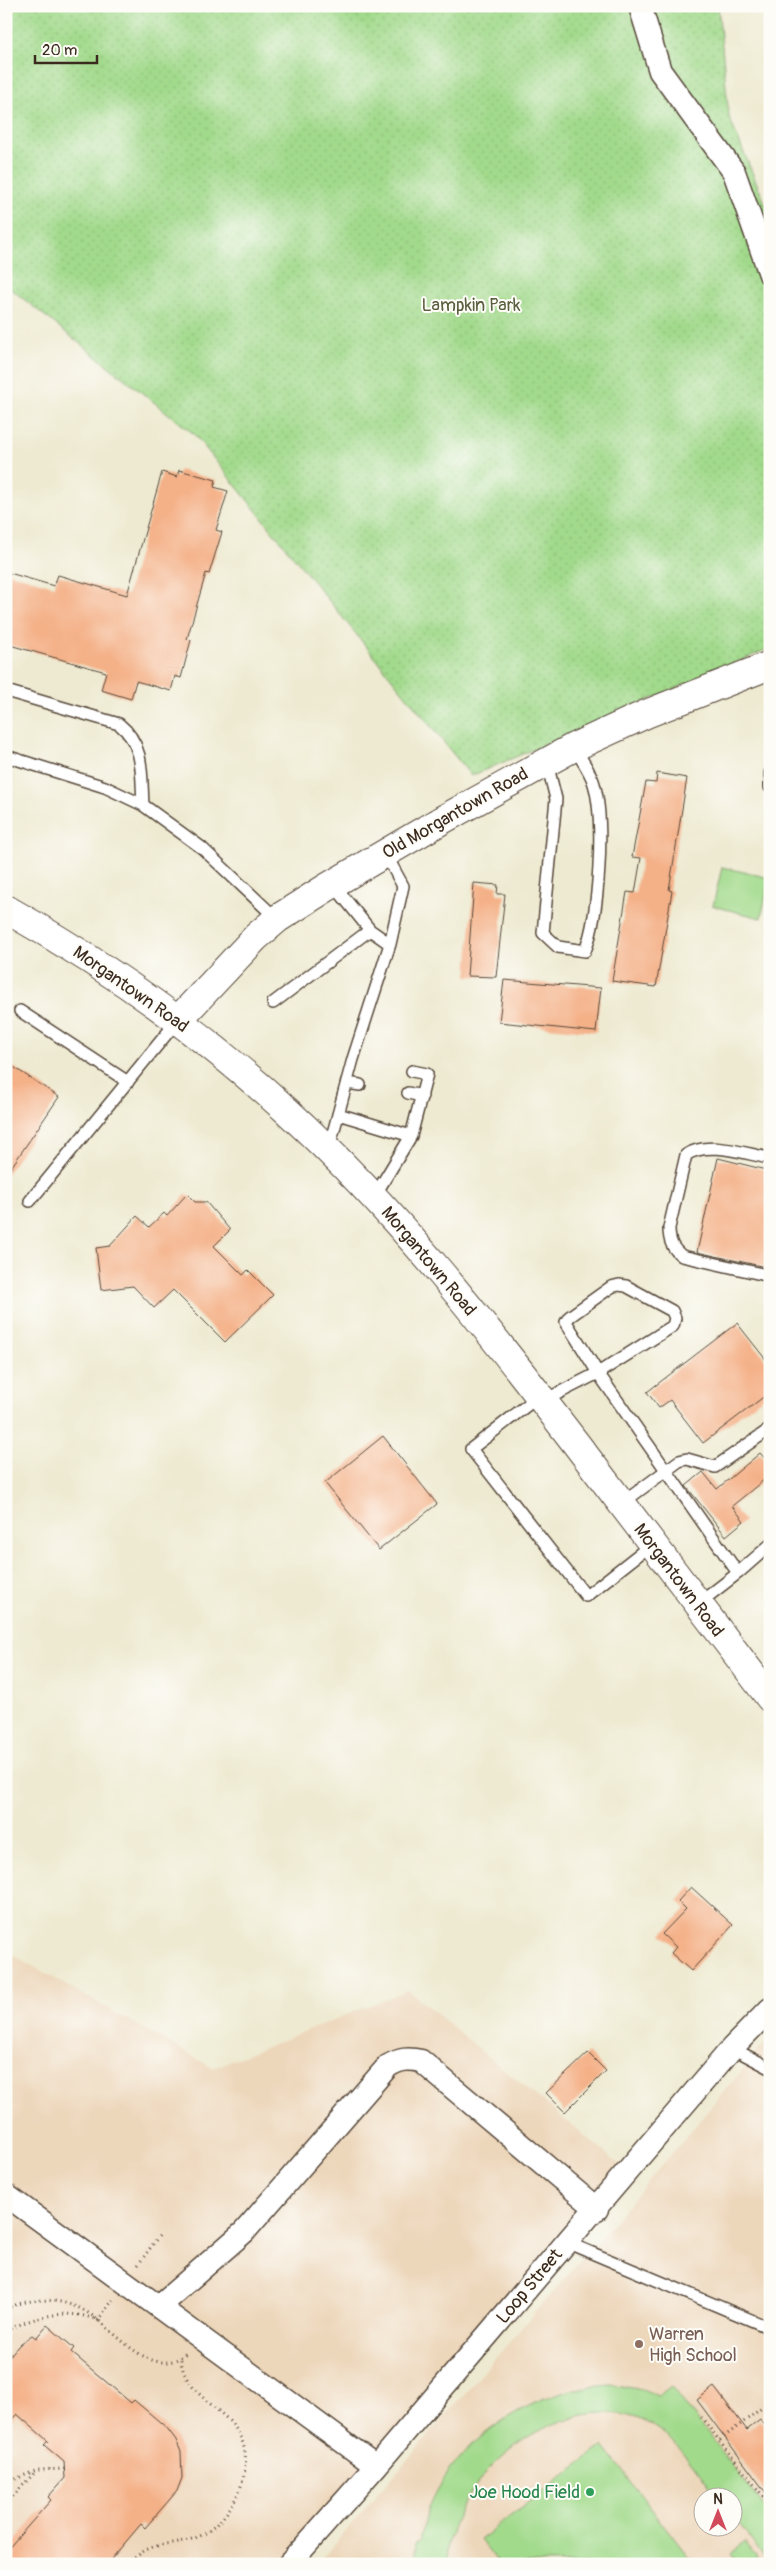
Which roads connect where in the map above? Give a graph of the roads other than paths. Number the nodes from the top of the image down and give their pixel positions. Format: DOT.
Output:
graph roads {
  1 [pos="640,6"];
  2 [pos="770,274"];
  3 [pos="770,665"];
  4 [pos="6,691"];
  5 [pos="574,747"];
  6 [pos="6,756"];
  7 [pos="547,762"];
  8 [pos="770,773"];
  9 [pos="770,787"];
  10 [pos="143,805"];
  11 [pos="385,853"];
  12 [pos="333,884"];
  13 [pos="6,909"];
  14 [pos="277,919"];
  15 [pos="370,930"];
  16 [pos="390,944"];
  17 [pos="272,1003"];
  18 [pos="20,1010"];
  19 [pos="178,1020"];
  20 [pos="412,1071"];
  21 [pos="128,1082"];
  22 [pos="347,1083"];
  23 [pos="360,1085"];
  24 [pos="408,1093"];
  25 [pos="422,1096"];
  26 [pos="338,1114"];
  27 [pos="410,1136"];
  28 [pos="328,1150"];
  29 [pos="770,1158"];
  30 [pos="374,1197"];
  31 [pos="30,1202"];
  32 [pos="770,1276"];
  33 [pos="598,1374"];
  34 [pos="541,1399"];
  35 [pos="770,1429"];
  36 [pos="667,1470"];
  37 [pos="621,1504"];
  38 [pos="652,1544"];
  39 [pos="770,1545"];
  40 [pos="738,1573"];
  41 [pos="698,1604"];
  42 [pos="767,1688"];
  43 [pos="770,2009"];
  44 [pos="732,2048"];
  45 [pos="770,2068"];
  46 [pos="6,2195"];
  47 [pos="596,2209"];
  48 [pos="566,2242"];
  49 [pos="159,2306"];
  50 [pos="770,2328"];
  51 [pos="376,2466"];
  52 [pos="289,2564"];
  1 -- 2 [label="street"];
  3 -- 5 [label="main road, Old Morgantown Road"];
  4 -- 10 [label="lane"];
  5 -- 7 [label="main road, Old Morgantown Road"];
  5 -- 7 [label="lane"];
  6 -- 10 [label="lane"];
  7 -- 11 [label="main road, Old Morgantown Road"];
  8 -- 9 [label="lane"];
  10 -- 14 [label="lane"];
  11 -- 12 [label="main road, Old Morgantown Road"];
  11 -- 16 [label="lane"];
  12 -- 14 [label="main road, Old Morgantown Road"];
  12 -- 15 [label="lane"];
  13 -- 19 [label="main road, Morgantown Road"];
  14 -- 19 [label="main road, Old Morgantown Road"];
  15 -- 16 [label="lane"];
  15 -- 17 [label="lane"];
  16 -- 22 [label="lane"];
  18 -- 21 [label="lane"];
  19 -- 21 [label="lane"];
  19 -- 28 [label="main road, Morgantown Road"];
  20 -- 25 [label="lane"];
  21 -- 31 [label="lane"];
  22 -- 23 [label="lane"];
  22 -- 26 [label="lane"];
  24 -- 25 [label="lane"];
  25 -- 27 [label="lane"];
  26 -- 27 [label="lane"];
  26 -- 28 [label="lane"];
  27 -- 30 [label="lane"];
  28 -- 30 [label="main road, Morgantown Road"];
  29 -- 32 [label="lane"];
  30 -- 34 [label="main road, Morgantown Road"];
  33 -- 33 [label="lane"];
  33 -- 34 [label="lane"];
  33 -- 36 [label="lane"];
  34 -- 37 [label="main road, Morgantown Road"];
  34 -- 38 [label="lane"];
  35 -- 36 [label="lane"];
  36 -- 37 [label="lane"];
  36 -- 40 [label="lane"];
  37 -- 38 [label="main road, Morgantown Road"];
  38 -- 41 [label="main road, Morgantown Road"];
  39 -- 40 [label="lane"];
  40 -- 41 [label="lane"];
  41 -- 42 [label="main road, Morgantown Road"];
  43 -- 44 [label="street, Loop Street"];
  44 -- 45 [label="lane"];
  44 -- 47 [label="street, Loop Street"];
  46 -- 49 [label="street"];
  47 -- 48 [label="street, Loop Street"];
  47 -- 49 [label="street"];
  48 -- 50 [label="lane"];
  48 -- 51 [label="street, Loop Street"];
  49 -- 51 [label="street"];
  51 -- 52 [label="street, Loop Street"];
}
